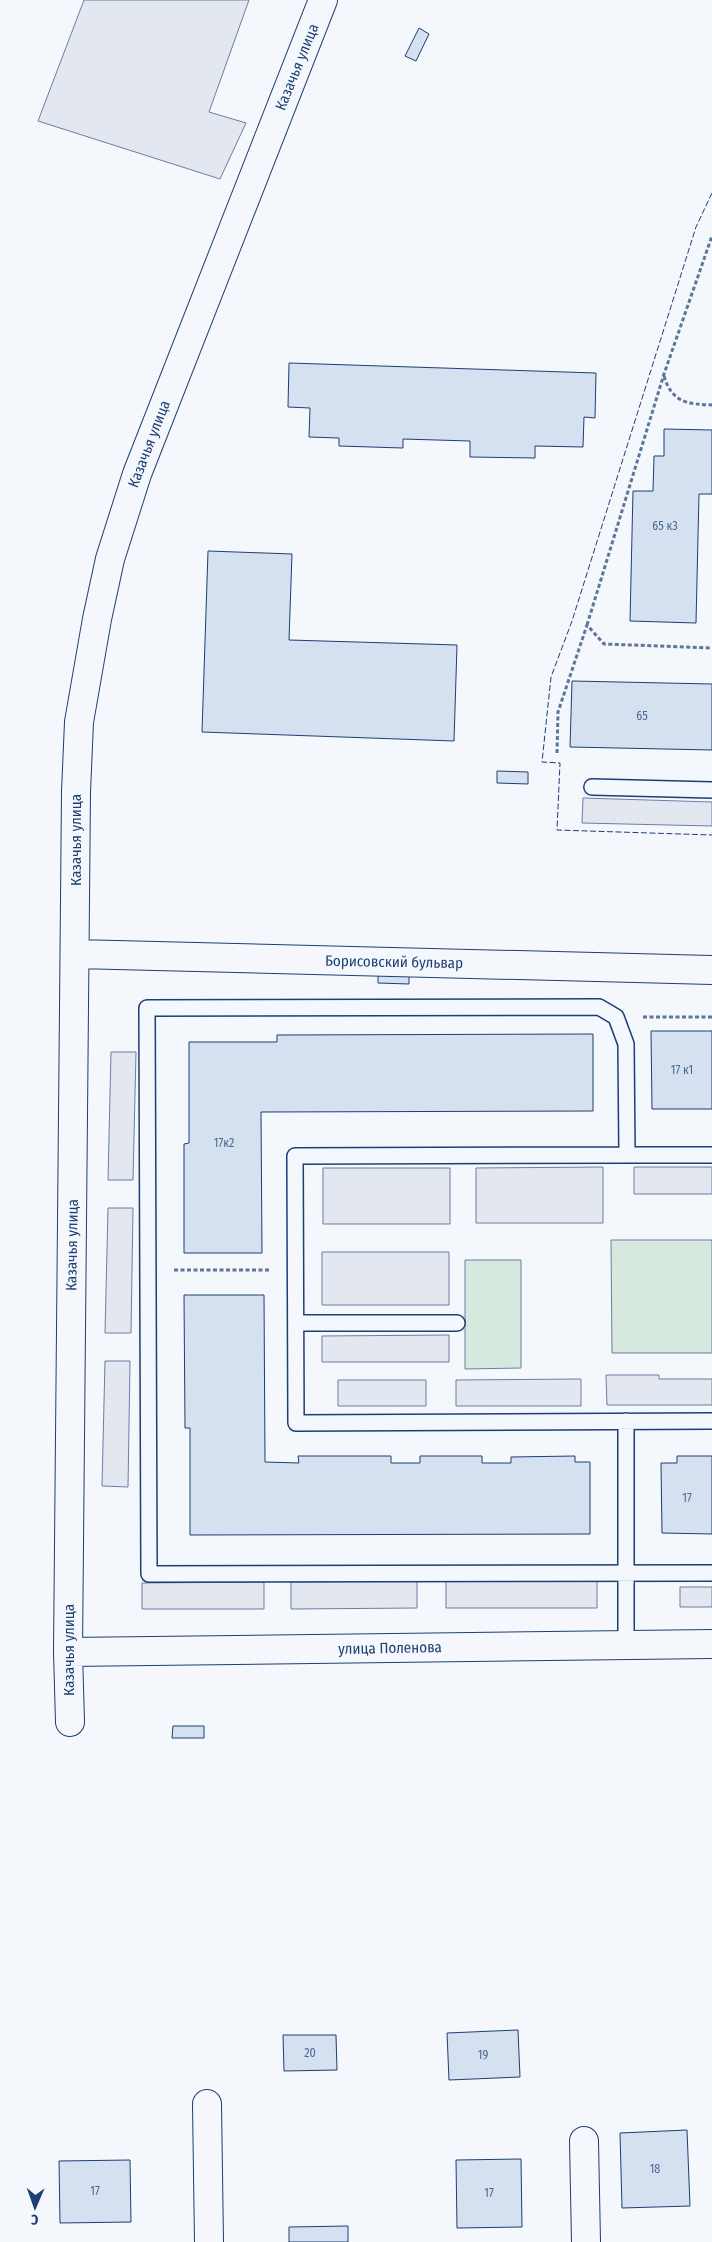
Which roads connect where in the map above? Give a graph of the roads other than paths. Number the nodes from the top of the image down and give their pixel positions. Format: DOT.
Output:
graph roads {
  1 [pos="323,0"];
  2 [pos="592,786"];
  3 [pos="712,790"];
  4 [pos="76,954"];
  5 [pos="712,970"];
  6 [pos="627,1155"];
  7 [pos="712,1155"];
  8 [pos="296,1323"];
  9 [pos="457,1323"];
  10 [pos="712,1421"];
  11 [pos="626,1422"];
  12 [pos="626,1573"];
  13 [pos="712,1573"];
  14 [pos="712,1644"];
  15 [pos="626,1645"];
  16 [pos="68,1652"];
  17 [pos="70,1722"];
  18 [pos="207,2104"];
  19 [pos="584,2140"];
  20 [pos="209,2242"];
  21 [pos="586,2242"];
  1 -- 4 [label="street, Казачья улица"];
  2 -- 3 [label="lane"];
  4 -- 5 [label="street, Борисовский бульвар"];
  4 -- 16 [label="street, Казачья улица"];
  6 -- 7 [label="lane"];
  6 -- 8 [label="lane"];
  6 -- 12 [label="lane"];
  8 -- 9 [label="lane"];
  8 -- 11 [label="lane"];
  10 -- 11 [label="lane"];
  11 -- 12 [label="lane"];
  12 -- 13 [label="lane"];
  12 -- 15 [label="lane"];
  14 -- 15 [label="street, улица Поленова"];
  15 -- 16 [label="street, улица Поленова"];
  16 -- 17 [label="street, Казачья улица"];
  18 -- 20 [label="street"];
  19 -- 21 [label="street"];
}
